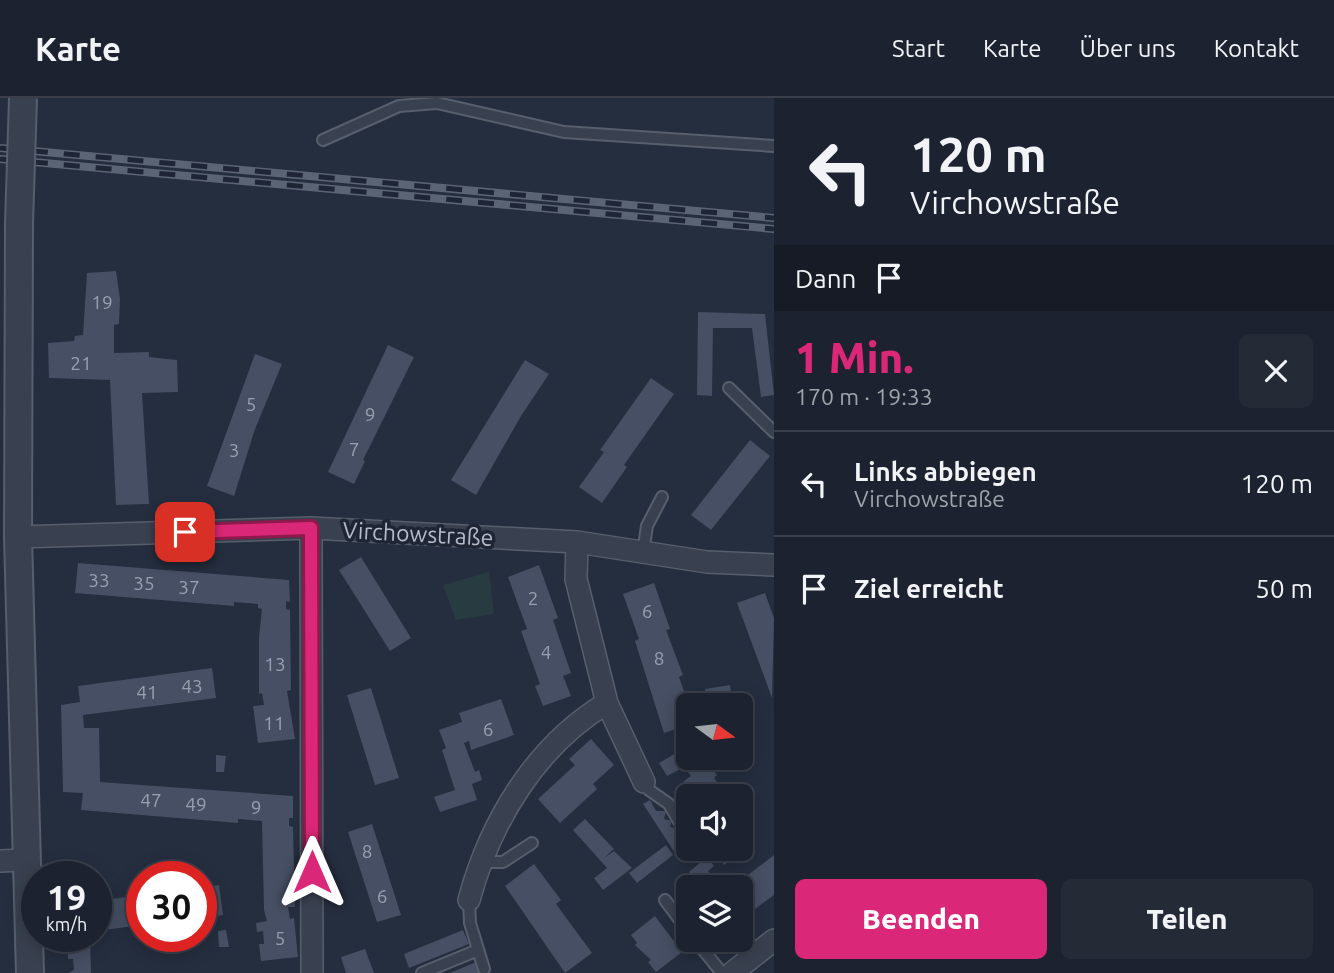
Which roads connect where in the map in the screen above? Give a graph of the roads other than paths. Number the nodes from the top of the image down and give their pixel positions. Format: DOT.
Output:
graph roads {
  1 [pos="23,98"];
  2 [pos="323,140"];
  3 [pos="774,146"];
  4 [pos="729,388"];
  5 [pos="8,390"];
  6 [pos="774,432"];
  7 [pos="663,497"];
  8 [pos="311,528"];
  9 [pos="18,537"];
  10 [pos="577,542"];
  11 [pos="643,552"];
  12 [pos="774,565"];
  13 [pos="607,703"];
  14 [pos="644,782"];
  15 [pos="676,816"];
  16 [pos="532,843"];
  17 [pos="27,860"];
  18 [pos="0,861"];
  19 [pos="479,862"];
  20 [pos="469,900"];
  21 [pos="665,900"];
  22 [pos="676,915"];
  23 [pos="774,940"];
  24 [pos="478,950"];
  25 [pos="705,952"];
  26 [pos="484,970"];
  27 [pos="30,973"];
  28 [pos="312,973"];
  29 [pos="422,973"];
  30 [pos="722,973"];
  31 [pos="732,973"];
  1 -- 5 [label="street, bridge"];
  2 -- 3 [label="lane"];
  4 -- 6 [label="lane"];
  5 -- 9 [label="street"];
  7 -- 11 [label="lane"];
  8 -- 9 [label="street, Virchowstraße"];
  8 -- 10 [label="street, Virchowstraße"];
  8 -- 28 [label="street"];
  9 -- 17 [label="street"];
  10 -- 11 [label="street, Virchowstraße"];
  10 -- 13 [label="street"];
  11 -- 12 [label="street, Virchowstraße"];
  13 -- 14 [label="street"];
  13 -- 19 [label="street"];
  14 -- 15 [label="lane"];
  16 -- 19 [label="lane"];
  17 -- 18 [label="street"];
  17 -- 27 [label="street"];
  19 -- 20 [label="street"];
  20 -- 24 [label="lane"];
  21 -- 22 [label="lane"];
  23 -- 31 [label="street"];
  24 -- 26 [label="lane"];
  24 -- 29 [label="lane"];
  25 -- 30 [label="lane"];
}
